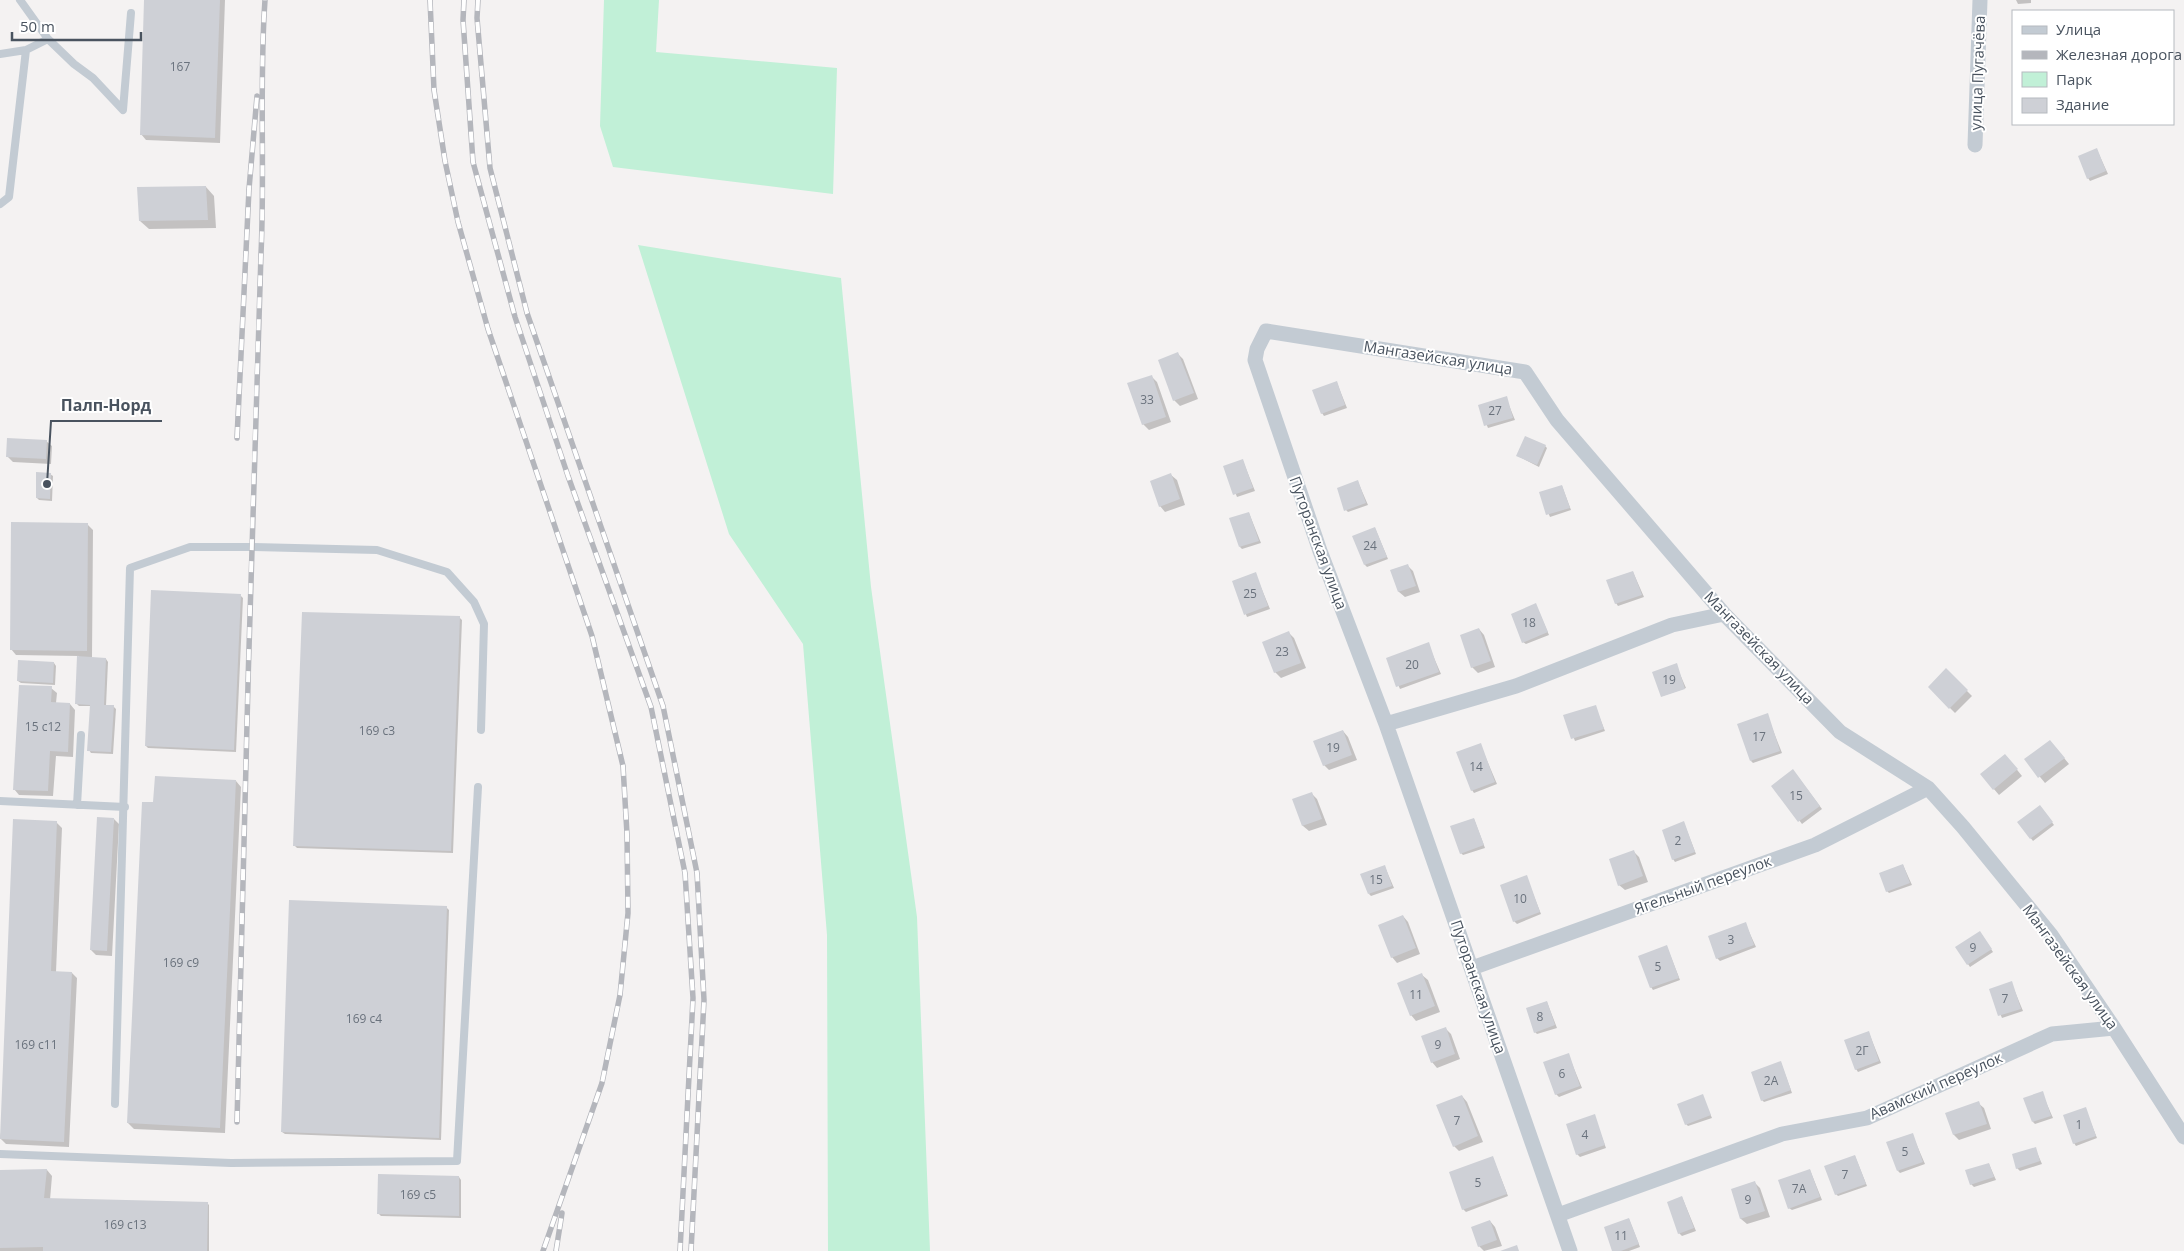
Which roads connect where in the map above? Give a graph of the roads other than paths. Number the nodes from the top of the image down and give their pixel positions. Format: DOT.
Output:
graph roads {
  1 [pos="20,0"];
  2 [pos="1980,0"];
  3 [pos="131,13"];
  4 [pos="48,39"];
  5 [pos="26,50"];
  6 [pos="0,54"];
  7 [pos="1975,145"];
  8 [pos="0,204"];
  9 [pos="1255,360"];
  10 [pos="1724,614"];
  11 [pos="1386,724"];
  12 [pos="481,730"];
  13 [pos="81,736"];
  14 [pos="478,787"];
  15 [pos="1928,788"];
  16 [pos="0,801"];
  17 [pos="77,805"];
  18 [pos="125,807"];
  19 [pos="1472,968"];
  20 [pos="2114,1028"];
  21 [pos="115,1104"];
  22 [pos="2184,1137"];
  23 [pos="0,1154"];
  24 [pos="1558,1215"];
  25 [pos="1570,1251"];
  1 -- 4 [label="lane"];
  2 -- 7 [label="street, улица Пугачёва"];
  3 -- 4 [label="lane"];
  4 -- 5 [label="lane"];
  5 -- 6 [label="lane"];
  5 -- 8 [label="lane"];
  9 -- 10 [label="street, Мангазейская улица"];
  9 -- 11 [label="street, Путоранская улица"];
  10 -- 11 [label="street"];
  10 -- 15 [label="street, Мангазейская улица"];
  11 -- 19 [label="street, Путоранская улица"];
  12 -- 18 [label="lane"];
  13 -- 17 [label="lane"];
  14 -- 23 [label="lane"];
  15 -- 19 [label="street, Ягельный переулок"];
  15 -- 20 [label="street, Мангазейская улица"];
  16 -- 17 [label="lane"];
  17 -- 18 [label="lane"];
  18 -- 21 [label="lane"];
  19 -- 24 [label="street, Путоранская улица"];
  20 -- 22 [label="street, Мангазейская улица"];
  20 -- 24 [label="street, Авамский переулок"];
  24 -- 25 [label="street, Путоранская улица"];
}
